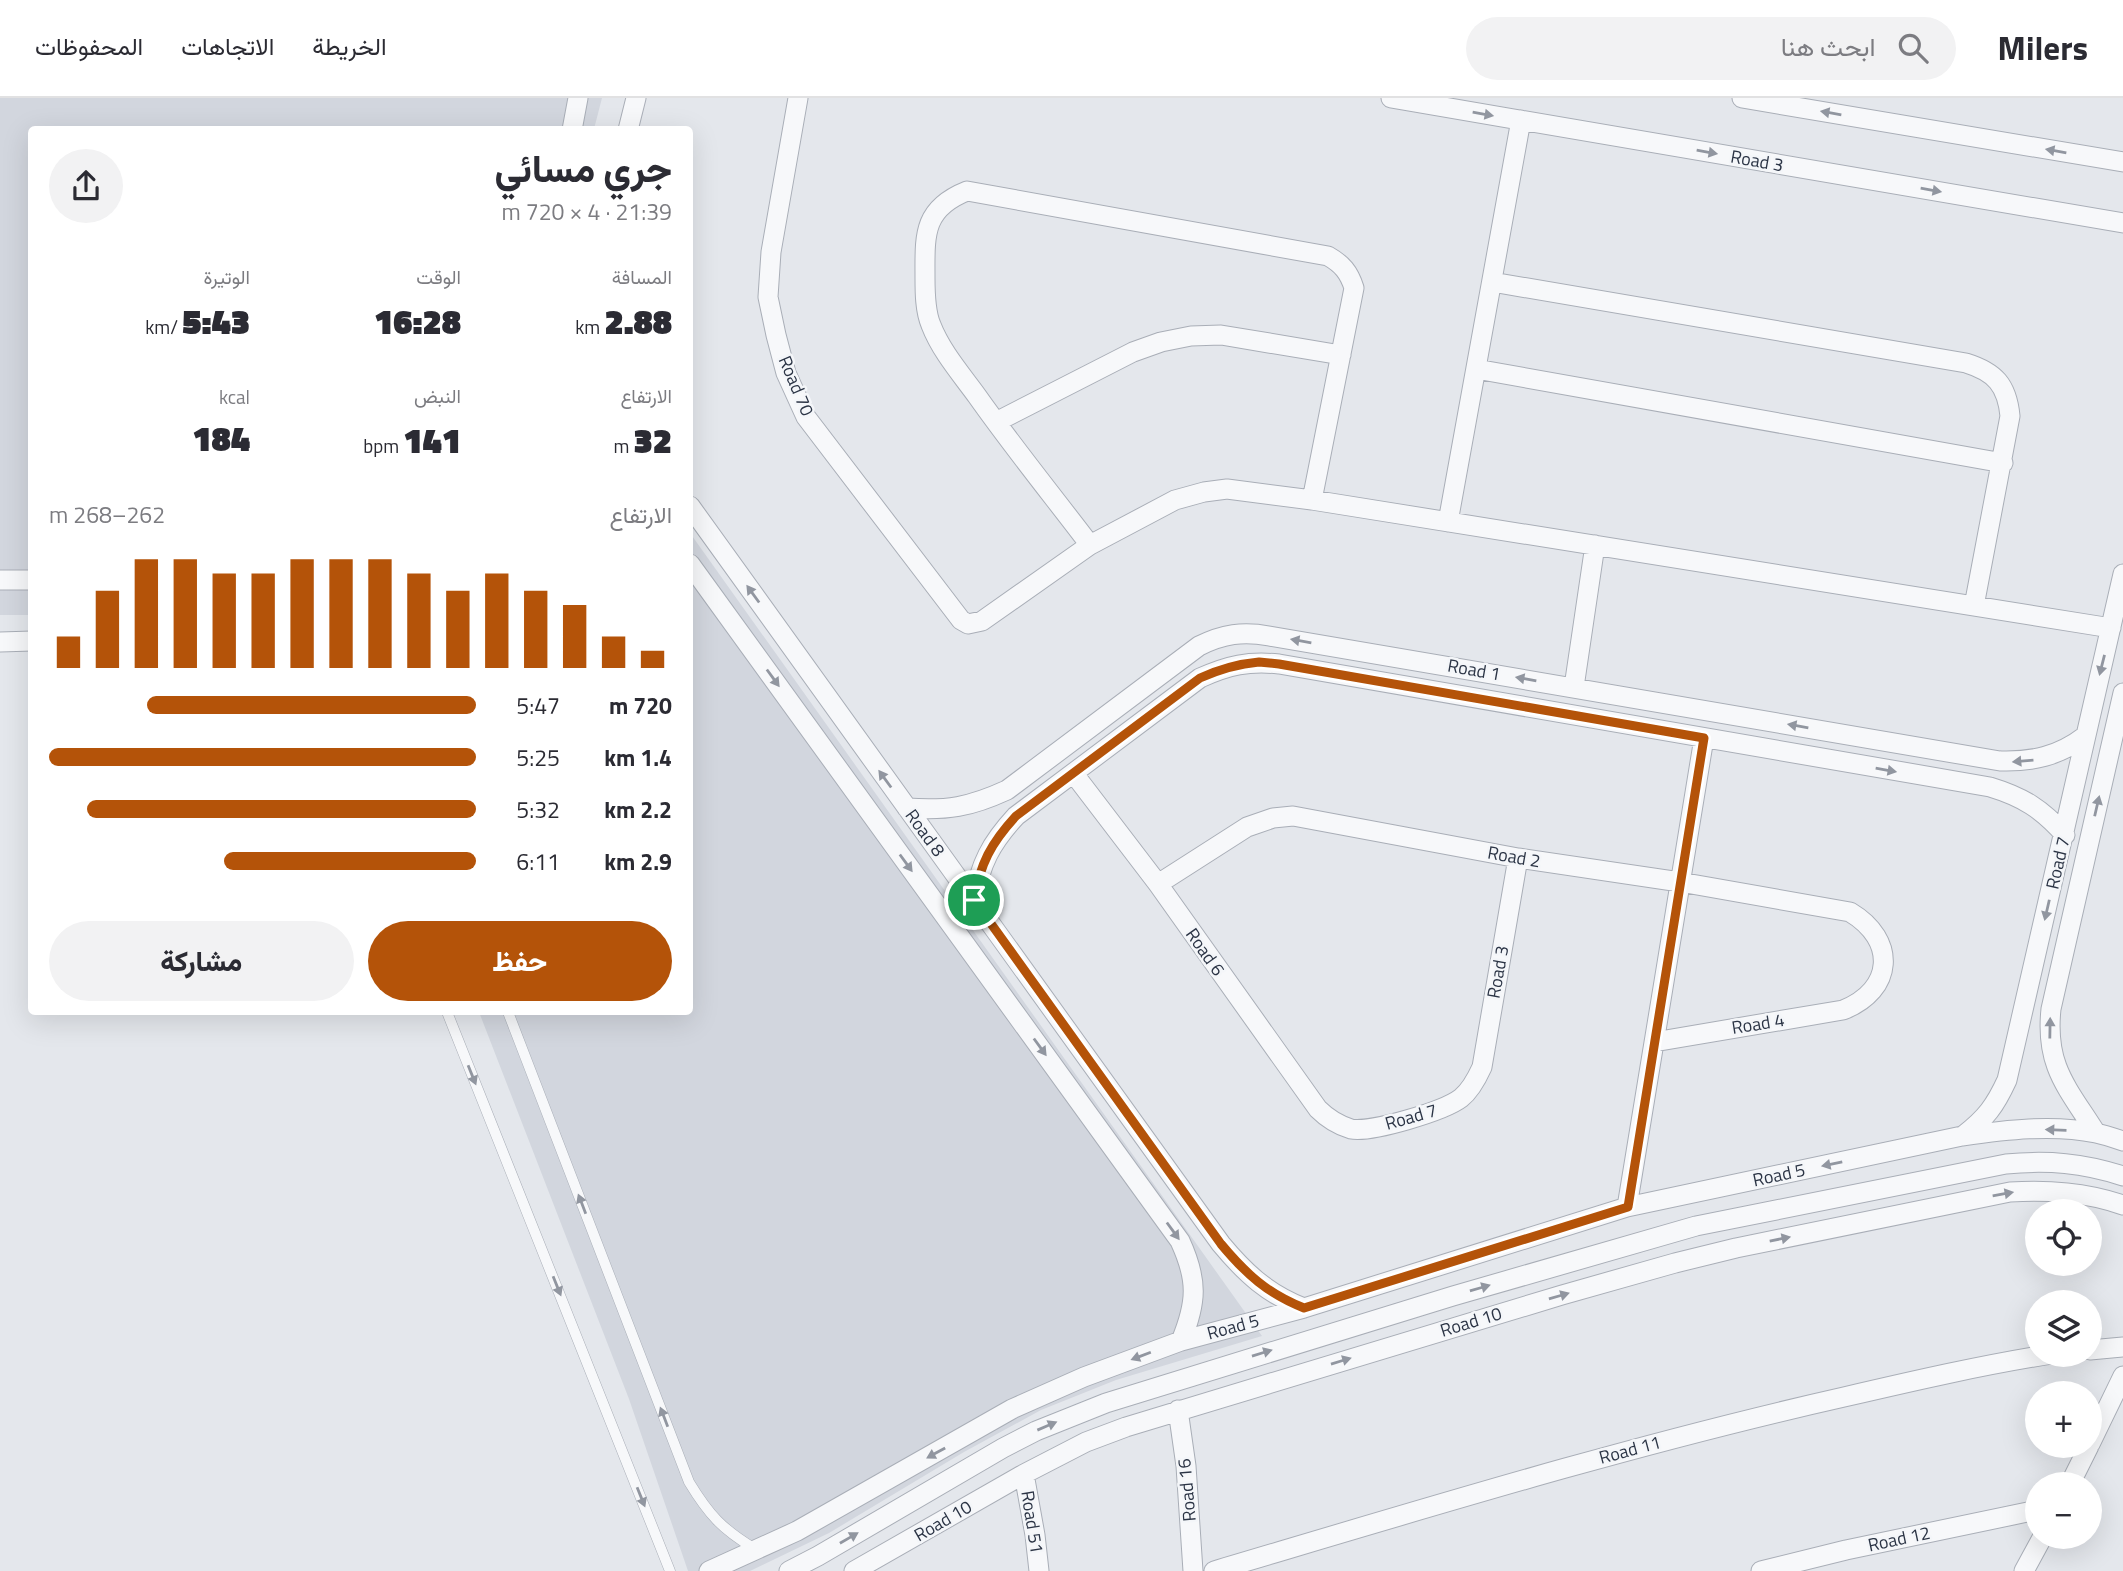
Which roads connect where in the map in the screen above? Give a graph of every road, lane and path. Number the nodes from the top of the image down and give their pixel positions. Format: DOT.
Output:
graph roads {
  1 [pos="578,98"];
  2 [pos="636,98"];
  3 [pos="798,98"];
  4 [pos="1391,98"];
  5 [pos="1742,98"];
  6 [pos="1521,120"];
  7 [pos="573,126"];
  8 [pos="629,126"];
  9 [pos="2123,162"];
  10 [pos="2123,223"];
  11 [pos="1492,282"];
  12 [pos="1341,355"];
  13 [pos="1476,369"];
  14 [pos="996,422"];
  15 [pos="2003,463"];
  16 [pos="1312,500"];
  17 [pos="693,510"];
  18 [pos="1448,522"];
  19 [pos="1090,545"];
  20 [pos="1595,545"];
  21 [pos="693,568"];
  22 [pos="2123,574"];
  23 [pos="0,580"];
  24 [pos="28,580"];
  25 [pos="1975,606"];
  26 [pos="2111,628"];
  27 [pos="28,641"];
  28 [pos="0,642"];
  29 [pos="1574,687"];
  30 [pos="2123,693"];
  31 [pos="2085,736"];
  32 [pos="1704,738"];
  33 [pos="1074,774"];
  34 [pos="907,808"];
  35 [pos="2065,835"];
  36 [pos="1518,858"];
  37 [pos="1681,882"];
  38 [pos="1158,884"];
  39 [pos="974,900"];
  40 [pos="1860,1003"];
  41 [pos="448,1015"];
  42 [pos="509,1015"];
  43 [pos="1654,1042"];
  44 [pos="1474,1084"];
  45 [pos="1340,1125"];
  46 [pos="2096,1133"];
  47 [pos="1962,1136"];
  48 [pos="2123,1141"];
  49 [pos="2123,1176"];
  50 [pos="2123,1205"];
  51 [pos="1628,1207"];
  52 [pos="1304,1308"];
  53 [pos="1181,1341"];
  54 [pos="2123,1347"];
  55 [pos="2102,1349"];
  56 [pos="2025,1359"];
  57 [pos="2123,1376"];
  58 [pos="1178,1410"];
  59 [pos="2102,1419"];
  60 [pos="993,1421"];
  61 [pos="1003,1448"];
  62 [pos="1024,1474"];
  63 [pos="2025,1513"];
  64 [pos="2036,1549"];
  65 [pos="755,1550"];
  66 [pos="1846,1550"];
  67 [pos="670,1571"];
  68 [pos="709,1571"];
  69 [pos="789,1571"];
  70 [pos="854,1571"];
  71 [pos="1039,1571"];
  72 [pos="1193,1571"];
  73 [pos="1214,1571"];
  74 [pos="1761,1571"];
  75 [pos="1837,1571"];
  76 [pos="2024,1571"];
  1 -- 7 [label="street"];
  2 -- 8 [label="street"];
  3 -- 19 [label="street, Road 70"];
  4 -- 6 [label="street, Road 3, one-way"];
  9 -- 5 [label="street, one-way"];
  6 -- 10 [label="street, Road 3, one-way"];
  6 -- 11 [label="street"];
  11 -- 13 [label="street"];
  11 -- 15 [label="street"];
  12 -- 14 [label="street"];
  12 -- 14 [label="street"];
  12 -- 16 [label="street"];
  13 -- 15 [label="street"];
  13 -- 18 [label="street"];
  14 -- 19 [label="street"];
  15 -- 25 [label="street"];
  16 -- 18 [label="street"];
  16 -- 19 [label="street"];
  34 -- 17 [label="street, Road 8, one-way"];
  18 -- 20 [label="street"];
  20 -- 25 [label="street"];
  20 -- 29 [label="street"];
  21 -- 53 [label="street, Road 8, one-way"];
  22 -- 26 [label="street, Road 7"];
  23 -- 24 [label="street"];
  25 -- 26 [label="street"];
  26 -- 31 [label="street, Road 7, one-way"];
  27 -- 28 [label="street"];
  31 -- 29 [label="street, Road 1, one-way"];
  29 -- 34 [label="street, Road 1, one-way"];
  46 -- 30 [label="street, Road 7, one-way"];
  31 -- 35 [label="street, Road 7"];
  32 -- 33 [label="street, Road 1"];
  32 -- 35 [label="street, Road 1, one-way"];
  32 -- 37 [label="street"];
  33 -- 38 [label="street, Road 6"];
  33 -- 39 [label="street, Road 1"];
  34 -- 39 [label="street, Road 8"];
  35 -- 47 [label="street, Road 7, one-way"];
  36 -- 37 [label="street, Road 2"];
  36 -- 38 [label="street, Road 2"];
  36 -- 44 [label="street, Road 3"];
  37 -- 40 [label="street, Road 2"];
  37 -- 43 [label="street"];
  38 -- 45 [label="street, Road 6"];
  39 -- 52 [label="street, Road 8"];
  40 -- 43 [label="street, Road 4"];
  41 -- 67 [label="lane, one-way"];
  65 -- 42 [label="lane, one-way"];
  43 -- 51 [label="street"];
  44 -- 45 [label="street, Road 7"];
  46 -- 47 [label="street, Road 5, one-way"];
  46 -- 48 [label="street, Road 5"];
  47 -- 51 [label="street, Road 5, one-way"];
  61 -- 49 [label="street, Road 5, one-way"];
  58 -- 50 [label="street, Road 10, one-way"];
  51 -- 52 [label="street, Road 5"];
  52 -- 53 [label="street, Road 5"];
  53 -- 60 [label="street, Road 5, one-way"];
  54 -- 55 [label="street"];
  56 -- 73 [label="street, Road 11"];
  57 -- 59 [label="street"];
  58 -- 62 [label="street, Road 10"];
  58 -- 72 [label="street, Road 16"];
  60 -- 61 [label="street"];
  60 -- 65 [label="street, Road 5, one-way"];
  69 -- 61 [label="street, Road 5, one-way"];
  62 -- 70 [label="street, Road 10"];
  62 -- 71 [label="street, Road 51"];
  63 -- 66 [label="street, Road 12"];
  64 -- 76 [label="street"];
  65 -- 68 [label="street, Road 5"];
  66 -- 74 [label="street, Road 12"];
  66 -- 75 [label="street"];
}
